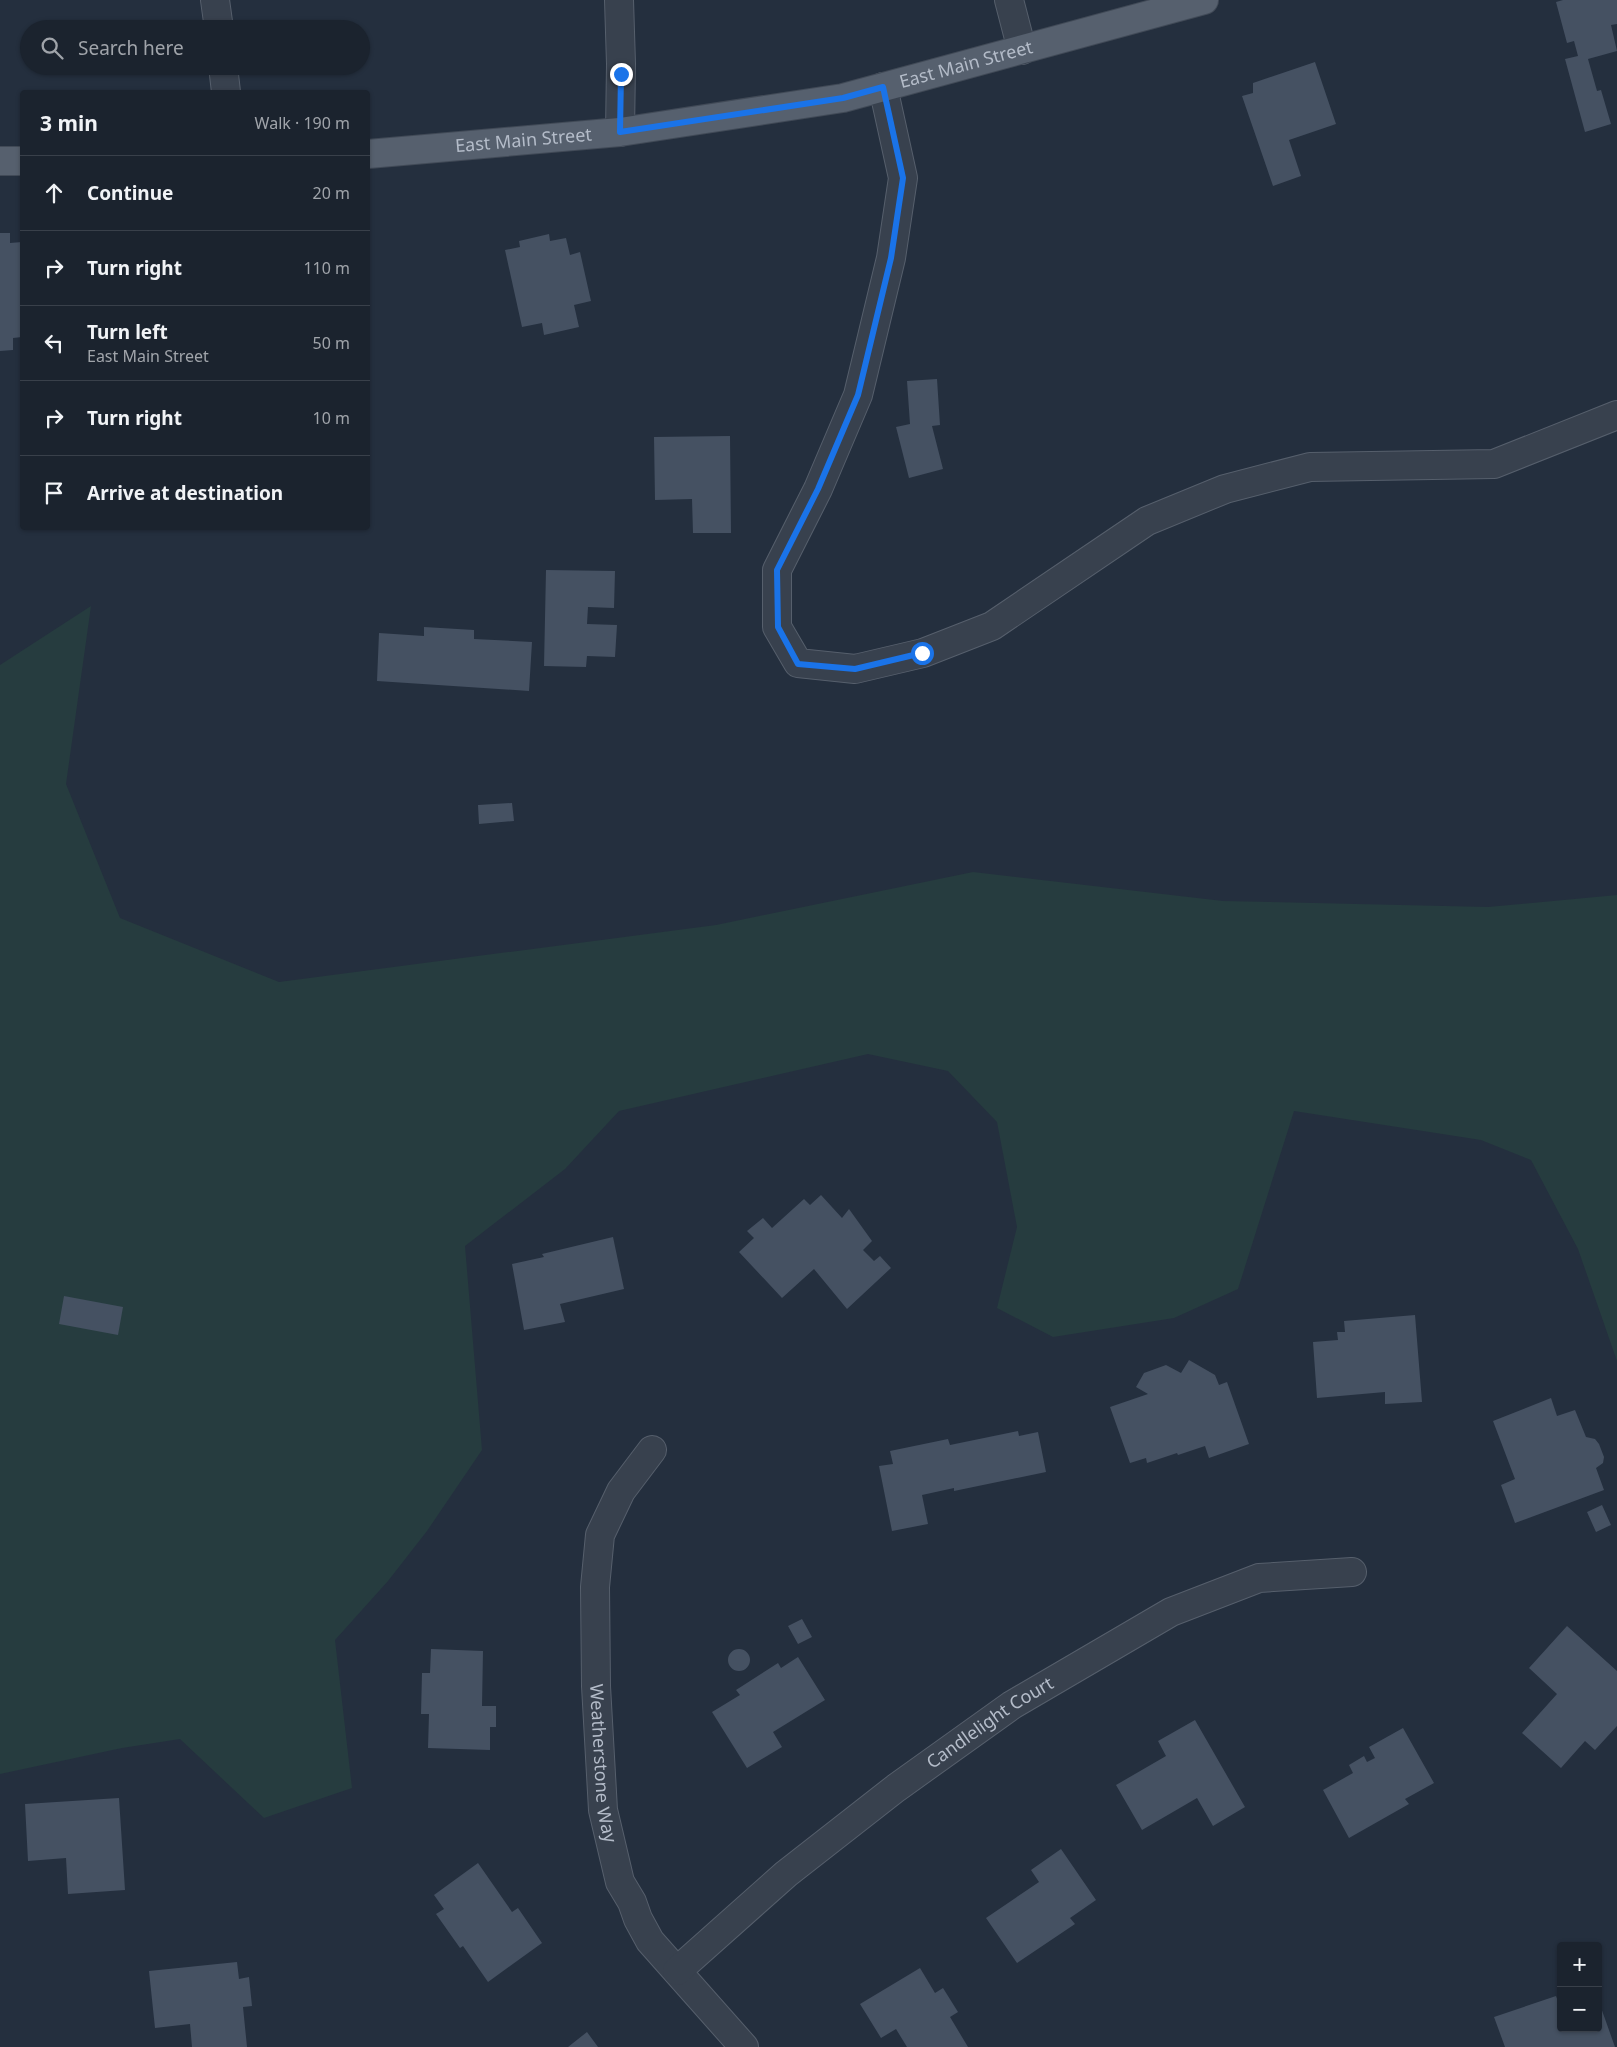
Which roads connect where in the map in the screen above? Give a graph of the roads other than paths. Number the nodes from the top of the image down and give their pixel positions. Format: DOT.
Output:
graph roads {
  1 [pos="215,0"];
  2 [pos="619,0"];
  3 [pos="1009,0"];
  4 [pos="1204,0"];
  5 [pos="217,20"];
  6 [pos="1022,50"];
  7 [pos="224,75"];
  8 [pos="883,87"];
  9 [pos="226,90"];
  10 [pos="620,132"];
  11 [pos="370,154"];
  12 [pos="20,160"];
  13 [pos="0,161"];
  14 [pos="1617,415"];
  15 [pos="652,1450"];
  16 [pos="1352,1572"];
  17 [pos="677,1971"];
  18 [pos="744,2047"];
  1 -- 5 [label="street"];
  2 -- 10 [label="street"];
  3 -- 6 [label="street"];
  4 -- 6 [label="main road, East Main Street"];
  6 -- 8 [label="main road, East Main Street"];
  7 -- 9 [label="street"];
  8 -- 10 [label="main road, East Main Street"];
  8 -- 14 [label="street"];
  10 -- 11 [label="main road, East Main Street"];
  12 -- 13 [label="main road"];
  15 -- 17 [label="street, Weatherstone Way"];
  16 -- 17 [label="street, Candlelight Court"];
  17 -- 18 [label="street, Weatherstone Way"];
}
